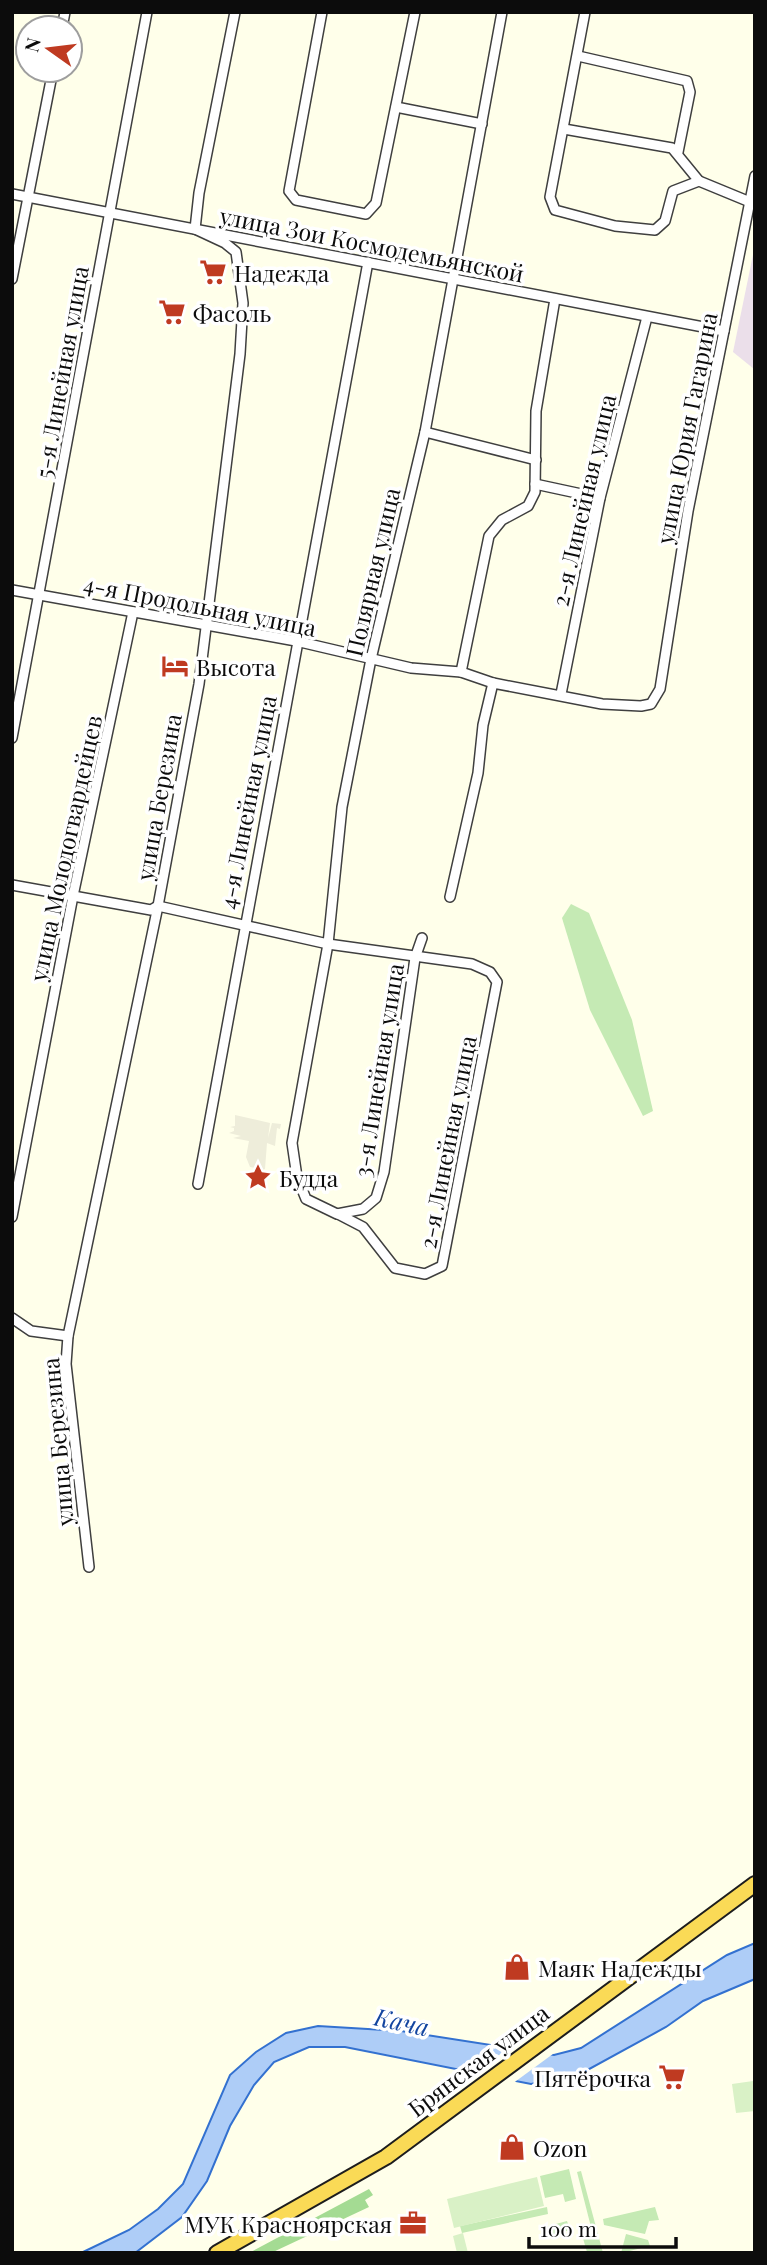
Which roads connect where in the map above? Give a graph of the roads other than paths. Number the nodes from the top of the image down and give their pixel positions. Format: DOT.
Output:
graph roads {
  1 [pos="147,12"];
  2 [pos="235,12"];
  3 [pos="322,12"];
  4 [pos="415,12"];
  5 [pos="502,12"];
  6 [pos="585,12"];
  7 [pos="578,56"];
  8 [pos="50,84"];
  9 [pos="396,107"];
  10 [pos="482,124"];
  11 [pos="564,129"];
  12 [pos="678,152"];
  13 [pos="755,176"];
  14 [pos="699,181"];
  15 [pos="12,194"];
  16 [pos="27,197"];
  17 [pos="750,201"];
  18 [pos="110,212"];
  19 [pos="195,229"];
  20 [pos="368,262"];
  21 [pos="12,279"];
  22 [pos="453,280"];
  23 [pos="555,299"];
  24 [pos="647,317"];
  25 [pos="724,331"];
  26 [pos="425,432"];
  27 [pos="536,460"];
  28 [pos="535,484"];
  29 [pos="600,498"];
  30 [pos="12,590"];
  31 [pos="40,595"];
  32 [pos="133,612"];
  33 [pos="206,626"];
  34 [pos="296,641"];
  35 [pos="371,659"];
  36 [pos="461,672"];
  37 [pos="493,683"];
  38 [pos="660,688"];
  39 [pos="561,694"];
  40 [pos="12,738"];
  41 [pos="12,885"];
  42 [pos="73,896"];
  43 [pos="450,897"];
  44 [pos="158,906"];
  45 [pos="243,927"];
  46 [pos="422,938"];
  47 [pos="328,944"];
  48 [pos="415,958"];
  49 [pos="198,1184"];
  50 [pos="337,1214"];
  51 [pos="12,1217"];
  52 [pos="12,1318"];
  53 [pos="68,1336"];
  54 [pos="89,1567"];
  55 [pos="755,1884"];
  56 [pos="217,2253"];
  1 -- 18 [label="street, 5-я Линейная улица"];
  2 -- 19 [label="street"];
  3 -- 9 [label="street"];
  4 -- 9 [label="street"];
  5 -- 10 [label="street, Полярная улица"];
  6 -- 7 [label="street"];
  7 -- 11 [label="street"];
  7 -- 12 [label="street"];
  8 -- 16 [label="street"];
  9 -- 10 [label="street"];
  10 -- 22 [label="street, Полярная улица"];
  11 -- 12 [label="street"];
  11 -- 14 [label="street"];
  12 -- 14 [label="street"];
  13 -- 17 [label="street, улица Юрия Гагарина"];
  14 -- 17 [label="street"];
  15 -- 16 [label="street, улица Зои Космодемьянской"];
  16 -- 18 [label="street, улица Зои Космодемьянской"];
  16 -- 21 [label="street"];
  17 -- 25 [label="street, улица Юрия Гагарина"];
  18 -- 19 [label="street, улица Зои Космодемьянской"];
  18 -- 31 [label="street, 5-я Линейная улица"];
  19 -- 20 [label="street, улица Зои Космодемьянской"];
  19 -- 33 [label="street, улица Березина"];
  20 -- 22 [label="street, улица Зои Космодемьянской"];
  20 -- 34 [label="street, 4-я Линейная улица"];
  22 -- 23 [label="street, улица Зои Космодемьянской"];
  22 -- 26 [label="street, Полярная улица"];
  23 -- 24 [label="street, улица Зои Космодемьянской"];
  23 -- 27 [label="street"];
  24 -- 25 [label="street, улица Зои Космодемьянской"];
  24 -- 29 [label="street, 2-я Линейная улица"];
  25 -- 38 [label="street, улица Юрия Гагарина"];
  26 -- 27 [label="street"];
  26 -- 35 [label="street, Полярная улица"];
  27 -- 28 [label="street"];
  28 -- 29 [label="street"];
  28 -- 36 [label="street"];
  29 -- 39 [label="street, 2-я Линейная улица"];
  30 -- 31 [label="street, 4-я Продольная улица"];
  31 -- 32 [label="street, 4-я Продольная улица"];
  31 -- 40 [label="street, 5-я Линейная улица"];
  32 -- 33 [label="street, 4-я Продольная улица"];
  32 -- 42 [label="street, улица Молодогвардейцев"];
  33 -- 34 [label="street, 4-я Продольная улица"];
  33 -- 44 [label="street, улица Березина"];
  34 -- 35 [label="street, 4-я Продольная улица"];
  34 -- 45 [label="street, 4-я Линейная улица"];
  35 -- 36 [label="street, 4-я Продольная улица"];
  35 -- 47 [label="street, Полярная улица"];
  36 -- 37 [label="street, 4-я Продольная улица"];
  37 -- 39 [label="street, 4-я Продольная улица"];
  37 -- 43 [label="street"];
  38 -- 39 [label="street, 4-я Продольная улица"];
  41 -- 42 [label="street"];
  42 -- 44 [label="street"];
  42 -- 51 [label="street, улица Молодогвардейцев"];
  44 -- 45 [label="street"];
  44 -- 53 [label="street, улица Березина"];
  45 -- 47 [label="street"];
  45 -- 49 [label="street, 4-я Линейная улица"];
  46 -- 48 [label="street, 3-я Линейная улица"];
  47 -- 48 [label="street"];
  47 -- 50 [label="street, Полярная улица"];
  48 -- 50 [label="street, 3-я Линейная улица"];
  48 -- 50 [label="street, 2-я Линейная улица"];
  52 -- 53 [label="street"];
  53 -- 54 [label="street, улица Березина"];
  55 -- 56 [label="highway, Брянская улица"];
}
